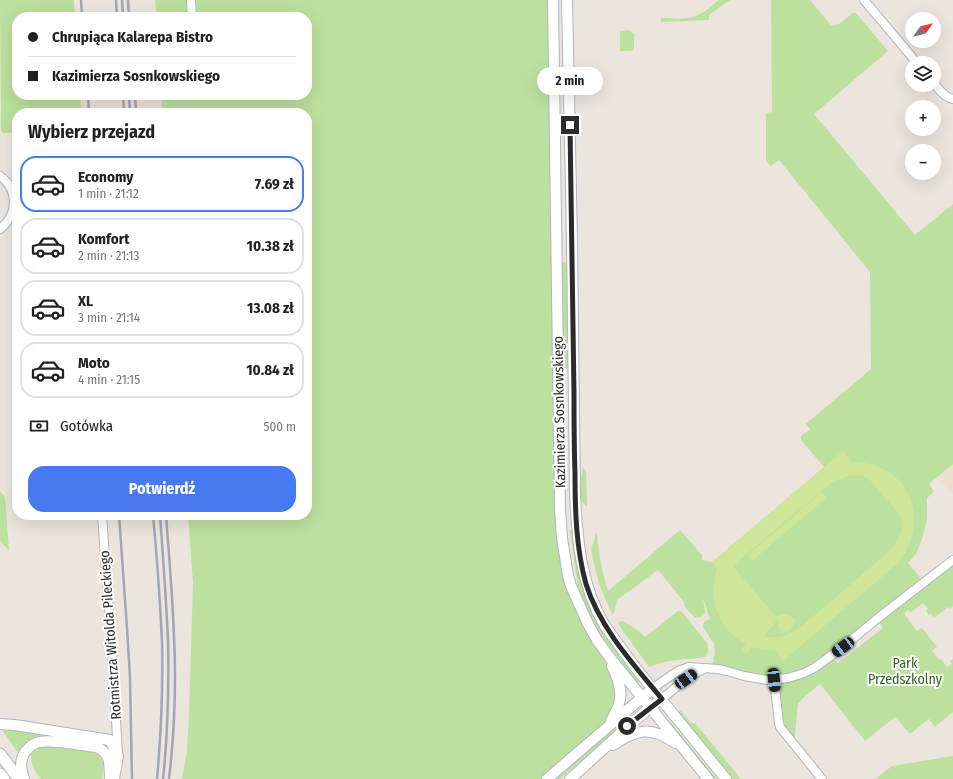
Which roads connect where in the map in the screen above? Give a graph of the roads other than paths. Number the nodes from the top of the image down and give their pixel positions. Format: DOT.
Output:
graph roads {
  1 [pos="191,0"];
  2 [pos="553,0"];
  3 [pos="567,0"];
  4 [pos="864,0"];
  5 [pos="192,12"];
  6 [pos="911,56"];
  7 [pos="941,92"];
  8 [pos="953,99"];
  9 [pos="0,176"];
  10 [pos="12,190"];
  11 [pos="12,214"];
  12 [pos="0,229"];
  13 [pos="102,520"];
  14 [pos="953,560"];
  15 [pos="601,646"];
  16 [pos="705,668"];
  17 [pos="774,680"];
  18 [pos="653,688"];
  19 [pos="642,698"];
  20 [pos="662,699"];
  21 [pos="650,708"];
  22 [pos="116,721"];
  23 [pos="0,724"];
  24 [pos="610,726"];
  25 [pos="110,740"];
  26 [pos="0,754"];
  27 [pos="113,756"];
  28 [pos="596,756"];
  29 [pos="694,762"];
  30 [pos="0,774"];
  31 [pos="4,779"];
  32 [pos="19,779"];
  33 [pos="24,779"];
  34 [pos="110,779"];
  35 [pos="114,779"];
  36 [pos="547,779"];
  37 [pos="570,779"];
  38 [pos="708,779"];
  39 [pos="726,779"];
  40 [pos="822,779"];
  1 -- 5 [label="street"];
  2 -- 15 [label="street, Kazimierza Sosnkowskiego"];
  3 -- 18 [label="street, Kazimierza Sosnkowskiego"];
  4 -- 6 [label="street"];
  7 -- 8 [label="street"];
  9 -- 10 [label="street"];
  11 -- 12 [label="street"];
  13 -- 22 [label="street, Rotmistrza Witolda Pileckiego"];
  14 -- 17 [label="street"];
  15 -- 19 [label="street, Kazimierza Sosnkowskiego"];
  15 -- 24 [label="street"];
  16 -- 17 [label="street"];
  16 -- 18 [label="street"];
  16 -- 20 [label="street"];
  17 -- 40 [label="street"];
  18 -- 19 [label="street"];
  18 -- 20 [label="street, Kazimierza Sosnkowskiego"];
  19 -- 21 [label="street, Kazimierza Sosnkowskiego"];
  19 -- 24 [label="street"];
  20 -- 21 [label="street"];
  20 -- 39 [label="street, Kazimierza Sosnkowskiego"];
  21 -- 28 [label="street"];
  21 -- 29 [label="street, Kazimierza Sosnkowskiego"];
  22 -- 25 [label="street"];
  22 -- 27 [label="street, Rotmistrza Witolda Pileckiego"];
  23 -- 25 [label="street"];
  24 -- 36 [label="street"];
  25 -- 27 [label="street"];
  26 -- 32 [label="main road"];
  27 -- 33 [label="street"];
  27 -- 34 [label="street"];
  27 -- 35 [label="street"];
  28 -- 29 [label="street"];
  28 -- 37 [label="street"];
  29 -- 38 [label="street, Kazimierza Sosnkowskiego"];
  30 -- 31 [label="main road"];
}
